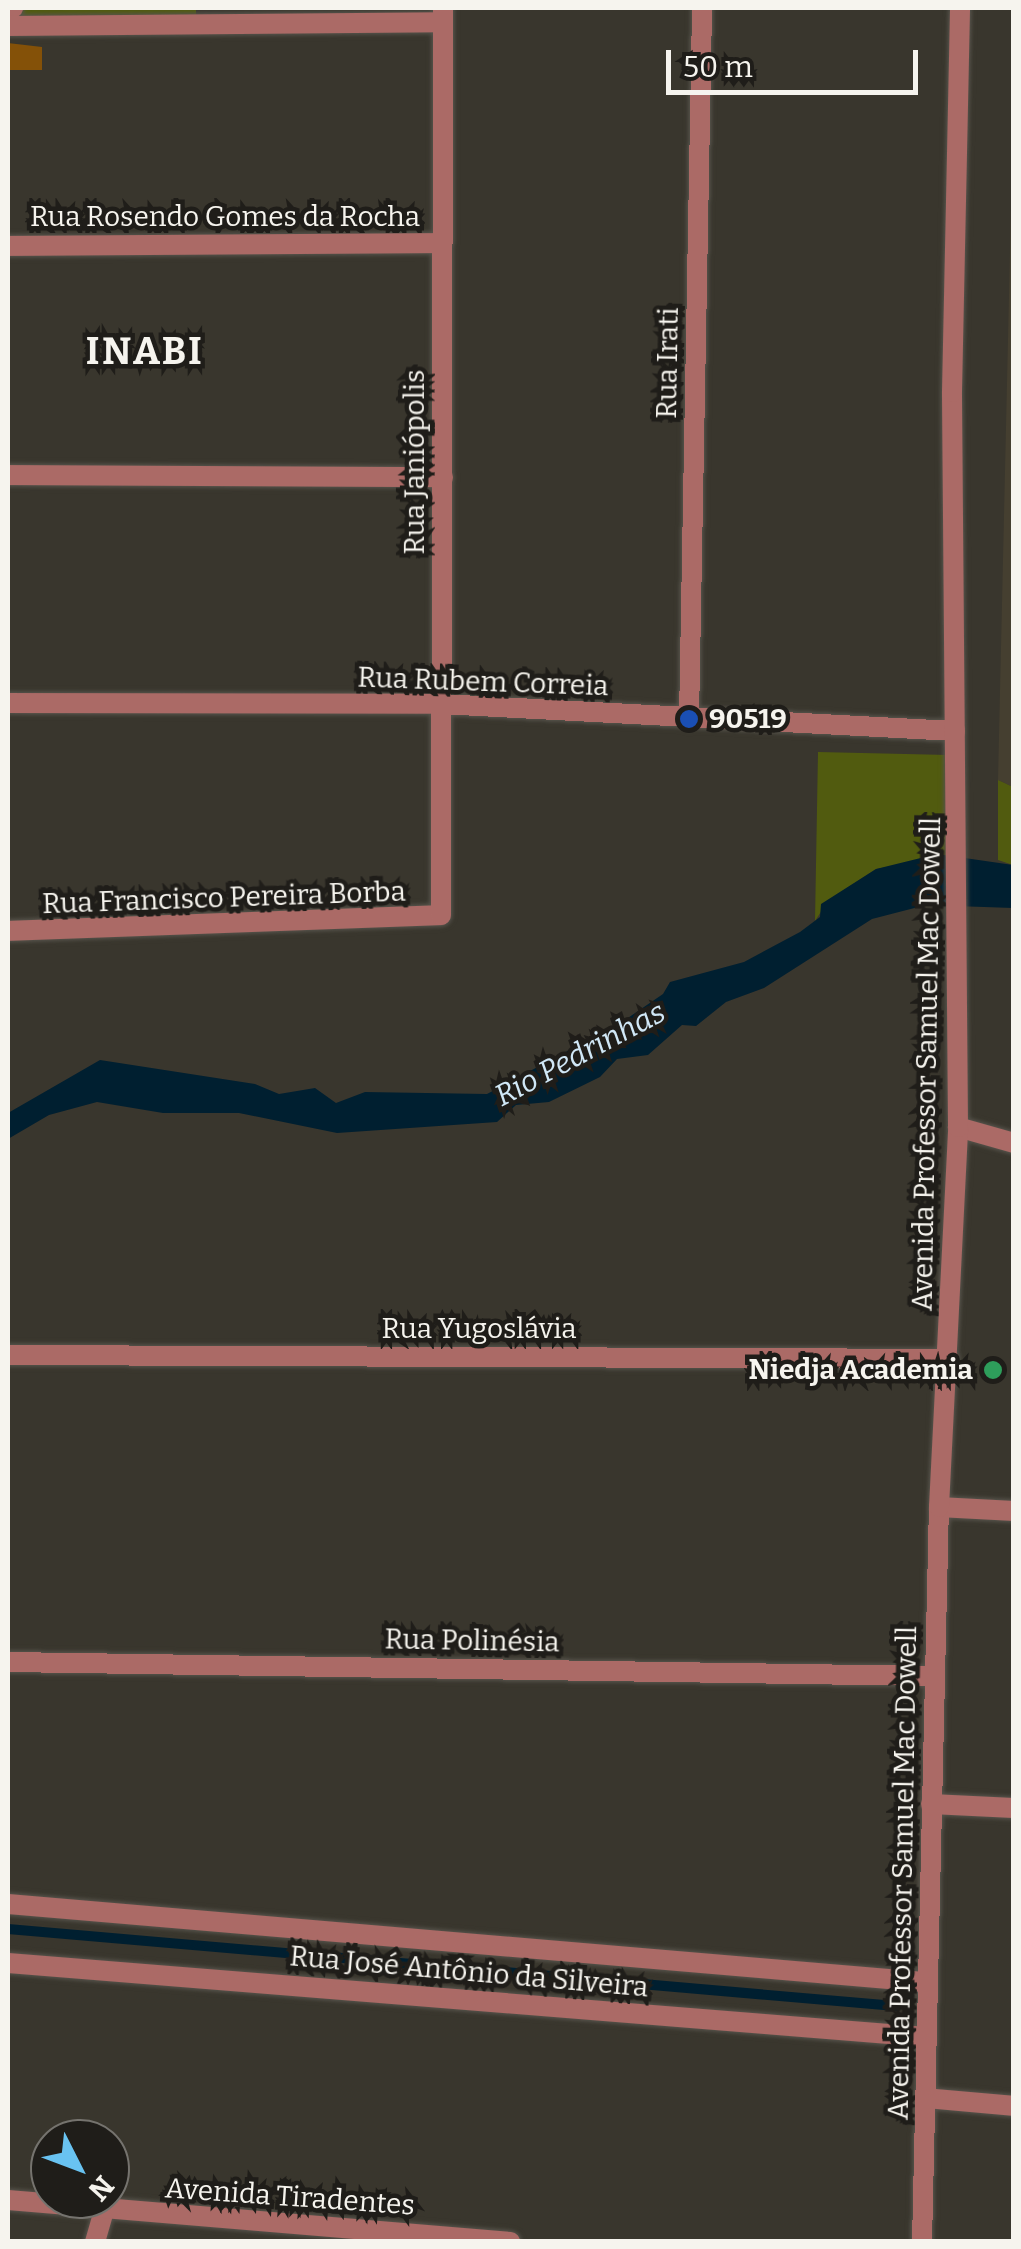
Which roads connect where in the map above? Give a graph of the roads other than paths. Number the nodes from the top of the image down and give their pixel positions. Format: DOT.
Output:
graph roads {
  1 [pos="702,8"];
  2 [pos="960,8"];
  3 [pos="196,14"];
  4 [pos="442,15"];
  5 [pos="8,26"];
  6 [pos="442,243"];
  7 [pos="8,246"];
  8 [pos="8,476"];
  9 [pos="443,477"];
  10 [pos="8,703"];
  11 [pos="441,704"];
  12 [pos="689,719"];
  13 [pos="955,731"];
  14 [pos="441,915"];
  15 [pos="8,932"];
  16 [pos="958,1127"];
  17 [pos="1014,1143"];
  18 [pos="8,1355"];
  19 [pos="949,1359"];
  20 [pos="939,1506"];
  21 [pos="1014,1511"];
  22 [pos="8,1662"];
  23 [pos="935,1676"];
  24 [pos="931,1804"];
  25 [pos="1014,1808"];
  26 [pos="8,1904"];
  27 [pos="8,1963"];
  28 [pos="924,1982"];
  29 [pos="926,2037"];
  30 [pos="925,2098"];
  31 [pos="1014,2106"];
  32 [pos="130,2213"];
  33 [pos="358,2235"];
  34 [pos="510,2242"];
  35 [pos="922,2242"];
  1 -- 12 [label="street, Rua Irati"];
  2 -- 13 [label="street, Avenida Professor Samuel Mac Dowell"];
  3 -- 4 [label="street"];
  3 -- 5 [label="street"];
  4 -- 6 [label="street, Rua Janiópolis"];
  6 -- 7 [label="street, Rua Rosendo Gomes da Rocha"];
  6 -- 9 [label="street, Rua Janiópolis"];
  8 -- 9 [label="street"];
  9 -- 11 [label="street, Rua Janiópolis"];
  10 -- 11 [label="street, Rua Rubem Correia"];
  11 -- 12 [label="street, Rua Rubem Correia"];
  11 -- 14 [label="street, Rua Janiópolis"];
  12 -- 13 [label="street, Rua Rubem Correia"];
  13 -- 16 [label="street, Avenida Professor Samuel Mac Dowell"];
  14 -- 15 [label="street, Rua Francisco Pereira Borba"];
  16 -- 17 [label="street"];
  16 -- 19 [label="street, Avenida Professor Samuel Mac Dowell"];
  18 -- 19 [label="street, Rua Yugoslávia"];
  19 -- 20 [label="street, Avenida Professor Samuel Mac Dowell"];
  20 -- 21 [label="street"];
  20 -- 23 [label="street, Avenida Professor Samuel Mac Dowell"];
  22 -- 23 [label="street, Rua Polinésia"];
  23 -- 24 [label="street, Avenida Professor Samuel Mac Dowell"];
  24 -- 25 [label="street"];
  24 -- 28 [label="street, Avenida Professor Samuel Mac Dowell"];
  26 -- 28 [label="street, Rua José Antônio da Silveira"];
  27 -- 29 [label="street, Rua José Antônio da Silveira"];
  28 -- 29 [label="street, Avenida Professor Samuel Mac Dowell"];
  29 -- 30 [label="street, Avenida Professor Samuel Mac Dowell"];
  30 -- 31 [label="street"];
  30 -- 35 [label="street, Avenida Professor Samuel Mac Dowell"];
  32 -- 33 [label="street, Avenida Tiradentes"];
  33 -- 34 [label="street, Avenida Tiradentes"];
}
